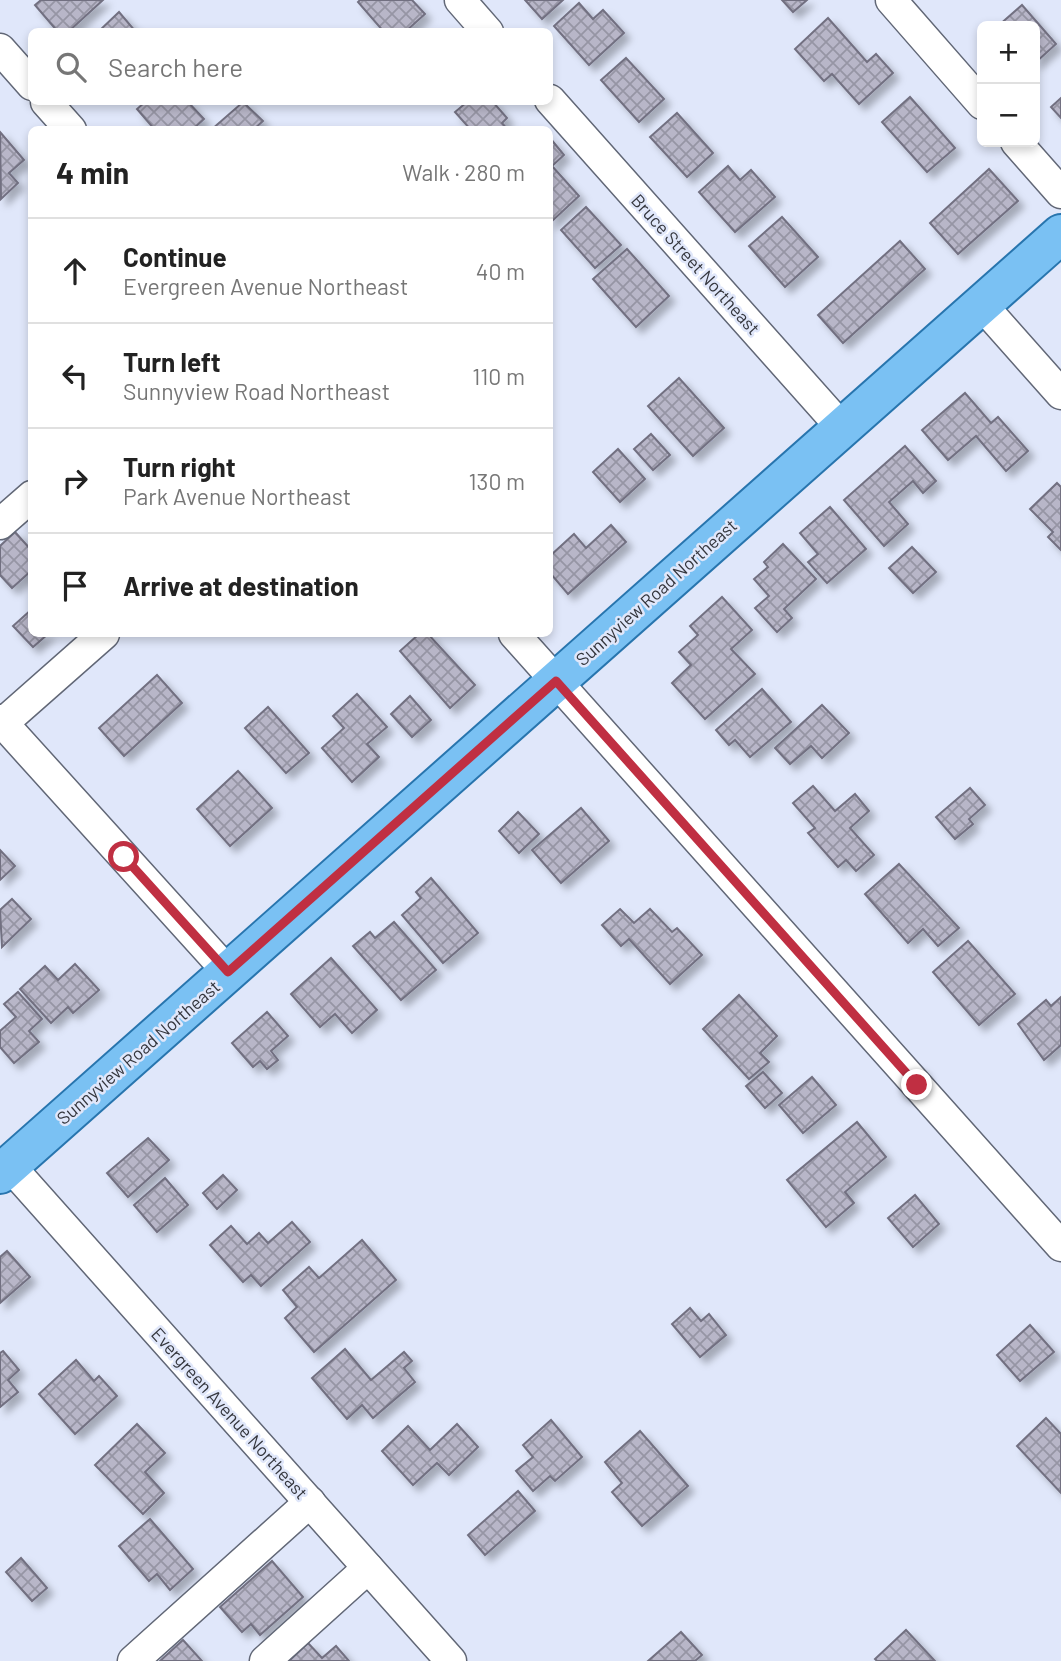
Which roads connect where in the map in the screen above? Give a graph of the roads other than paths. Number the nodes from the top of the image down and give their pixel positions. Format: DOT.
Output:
graph roads {
  1 [pos="460,0"];
  2 [pos="891,0"];
  3 [pos="484,28"];
  4 [pos="0,49"];
  5 [pos="28,80"];
  6 [pos="977,98"];
  7 [pos="553,103"];
  8 [pos="49,105"];
  9 [pos="67,126"];
  10 [pos="1020,147"];
  11 [pos="1061,193"];
  12 [pos="1061,234"];
  13 [pos="982,305"];
  14 [pos="1061,394"];
  15 [pos="842,428"];
  16 [pos="28,500"];
  17 [pos="0,524"];
  18 [pos="100,637"];
  19 [pos="517,637"];
  20 [pos="556,681"];
  21 [pos="1,721"];
  22 [pos="228,972"];
  23 [pos="5,1170"];
  24 [pos="1061,1246"];
  25 [pos="310,1502"];
  26 [pos="368,1568"];
  27 [pos="133,1661"];
  28 [pos="265,1661"];
  29 [pos="451,1661"];
  1 -- 3 [label="street"];
  2 -- 6 [label="street"];
  4 -- 5 [label="street"];
  7 -- 15 [label="street, Bruce Street Northeast"];
  8 -- 9 [label="street"];
  10 -- 11 [label="street"];
  12 -- 13 [label="main road, Sunnyview Road Northeast"];
  13 -- 14 [label="street"];
  13 -- 15 [label="main road, Sunnyview Road Northeast"];
  15 -- 20 [label="main road, Sunnyview Road Northeast"];
  16 -- 17 [label="street"];
  18 -- 21 [label="street"];
  19 -- 20 [label="street"];
  20 -- 22 [label="main road, Sunnyview Road Northeast"];
  20 -- 24 [label="street"];
  21 -- 22 [label="street"];
  22 -- 23 [label="main road, Sunnyview Road Northeast"];
  23 -- 25 [label="street, Evergreen Avenue Northeast"];
  25 -- 26 [label="street, Evergreen Avenue Northeast"];
  25 -- 27 [label="street"];
  26 -- 28 [label="street"];
  26 -- 29 [label="street, Evergreen Avenue Northeast"];
}
